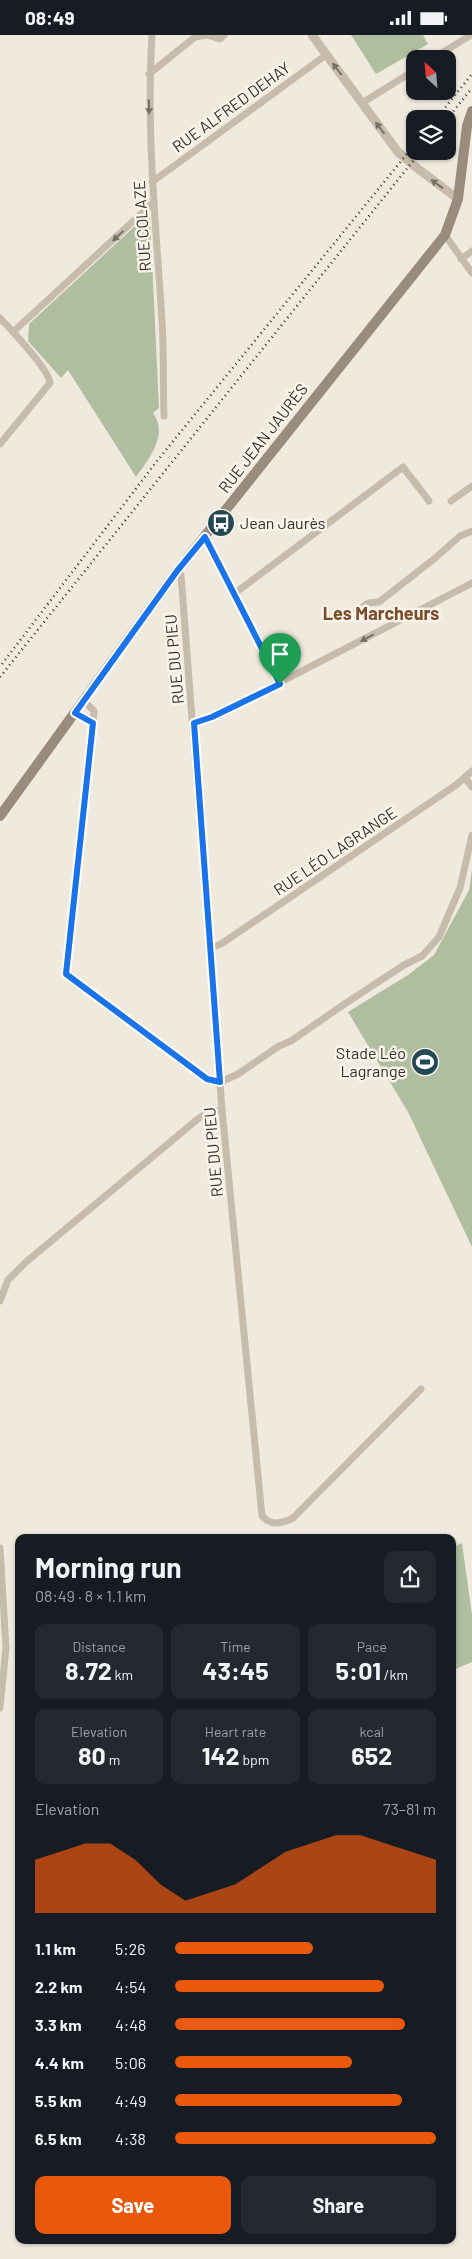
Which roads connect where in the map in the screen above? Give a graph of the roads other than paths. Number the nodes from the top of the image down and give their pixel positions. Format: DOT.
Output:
graph roads {
  1 [pos="152,35"];
  2 [pos="207,35"];
  3 [pos="224,35"];
  4 [pos="312,35"];
  5 [pos="471,35"];
  6 [pos="447,50"];
  7 [pos="326,55"];
  8 [pos="149,74"];
  9 [pos="406,76"];
  10 [pos="362,103"];
  11 [pos="472,111"];
  12 [pos="469,134"];
  13 [pos="152,182"];
  14 [pos="458,199"];
  15 [pos="154,203"];
  16 [pos="445,235"];
  17 [pos="472,251"];
  18 [pos="462,259"];
  19 [pos="472,273"];
  20 [pos="0,318"];
  21 [pos="13,332"];
  22 [pos="164,416"];
  23 [pos="0,444"];
  24 [pos="472,486"];
  25 [pos="430,501"];
  26 [pos="451,501"];
  27 [pos="472,531"];
  28 [pos="205,537"];
  29 [pos="177,571"];
  30 [pos="472,583"];
  31 [pos="234,594"];
  32 [pos="356,612"];
  33 [pos="280,684"];
  34 [pos="83,700"];
  35 [pos="75,713"];
  36 [pos="93,723"];
  37 [pos="194,723"];
  38 [pos="472,771"];
  39 [pos="465,778"];
  40 [pos="472,787"];
  41 [pos="0,816"];
  42 [pos="472,835"];
  43 [pos="211,948"];
  44 [pos="220,1082"];
  45 [pos="222,1110"];
  46 [pos="0,1301"];
  47 [pos="421,1389"];
  48 [pos="0,1548"];
  49 [pos="0,1707"];
  1 -- 8 [label="street, RUE COLAZE"];
  2 -- 3 [label="street"];
  2 -- 8 [label="street"];
  4 -- 7 [label="street"];
  5 -- 6 [label="street"];
  10 -- 7 [label="street, one-way"];
  7 -- 13 [label="street, RUE ALFRED DEHAY"];
  8 -- 13 [label="street, RUE COLAZE, one-way"];
  9 -- 10 [label="street"];
  14 -- 10 [label="street, one-way"];
  11 -- 12 [label="main road, RUE JEAN JAURÈS"];
  12 -- 14 [label="main road, RUE JEAN JAURÈS"];
  13 -- 15 [label="street, RUE COLAZE"];
  14 -- 16 [label="main road, RUE JEAN JAURÈS"];
  15 -- 21 [label="street, one-way"];
  15 -- 22 [label="street, RUE COLAZE"];
  16 -- 18 [label="street"];
  16 -- 28 [label="main road, RUE JEAN JAURÈS"];
  17 -- 18 [label="street"];
  18 -- 19 [label="street"];
  20 -- 21 [label="street"];
  21 -- 23 [label="street"];
  24 -- 26 [label="street"];
  25 -- 31 [label="street"];
  27 -- 32 [label="street"];
  28 -- 29 [label="main road, RUE JEAN JAURÈS"];
  28 -- 31 [label="street"];
  29 -- 34 [label="main road, RUE JEAN JAURÈS"];
  29 -- 37 [label="street, RUE DU PIEU"];
  30 -- 33 [label="street, one-way"];
  31 -- 33 [label="street"];
  33 -- 37 [label="street"];
  34 -- 35 [label="main road, RUE JEAN JAURÈS"];
  34 -- 36 [label="street"];
  35 -- 36 [label="street"];
  35 -- 41 [label="main road, RUE JEAN JAURÈS"];
  36 -- 44 [label="street"];
  37 -- 43 [label="street, RUE DU PIEU"];
  38 -- 39 [label="street, RUE LÉO LAGRANGE"];
  39 -- 40 [label="street"];
  39 -- 43 [label="street, RUE LÉO LAGRANGE"];
  42 -- 44 [label="street"];
  43 -- 44 [label="street, RUE DU PIEU"];
  44 -- 45 [label="street, RUE DU PIEU"];
  45 -- 46 [label="street"];
  45 -- 47 [label="street, RUE DU PIEU"];
  48 -- 49 [label="street"];
}
